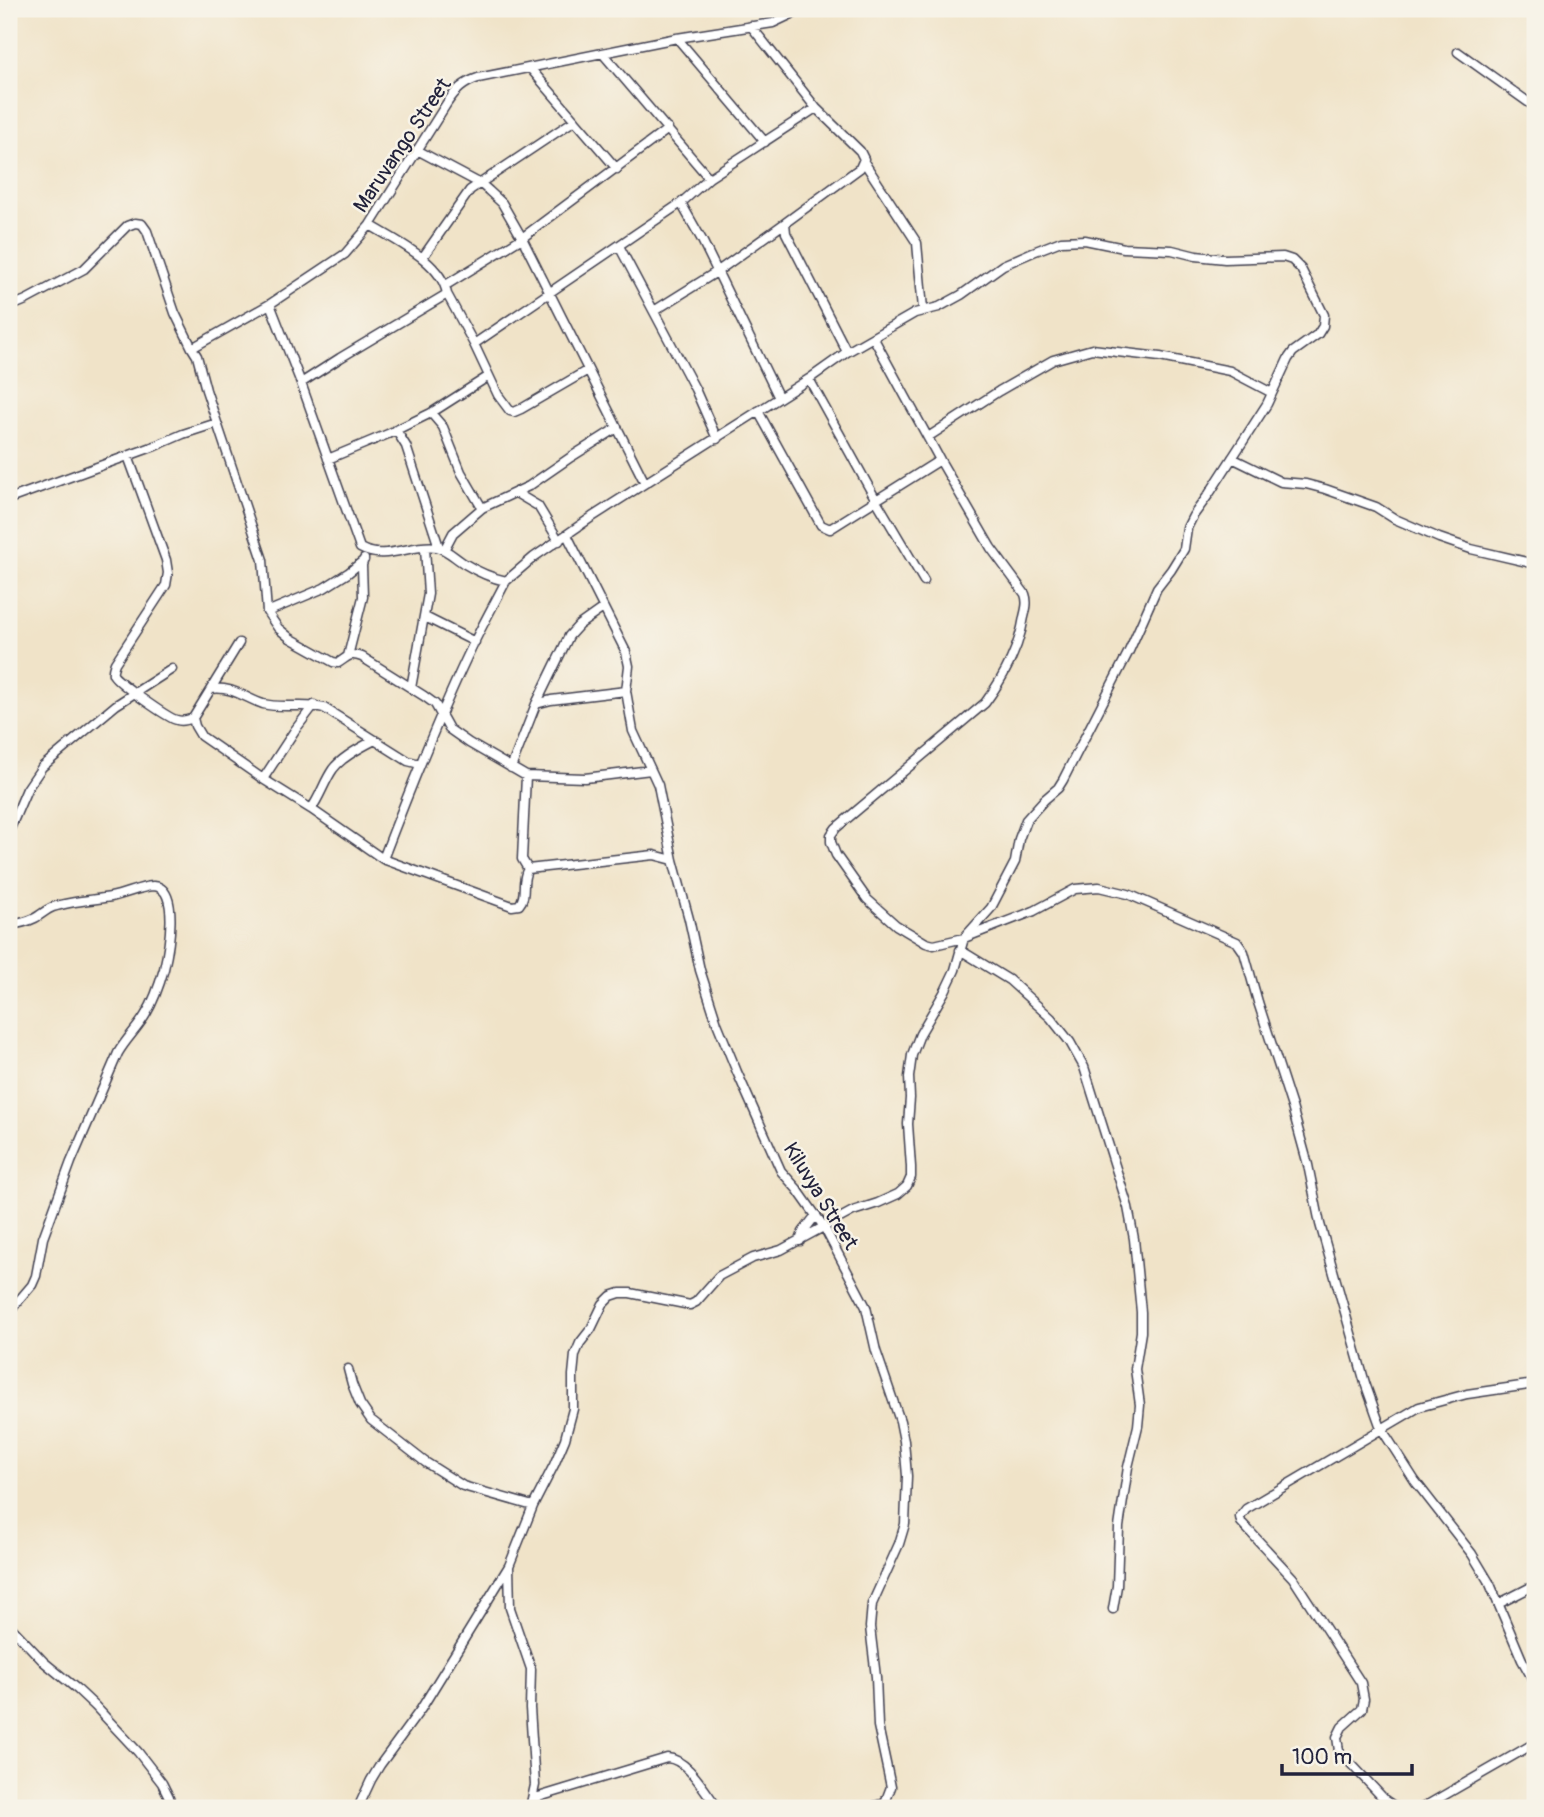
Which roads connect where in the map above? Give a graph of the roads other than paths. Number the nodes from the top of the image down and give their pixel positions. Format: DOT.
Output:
graph roads {
  1 [pos="797,9"];
  2 [pos="751,26"];
  3 [pos="677,38"];
  4 [pos="1458,52"];
  5 [pos="603,54"];
  6 [pos="530,68"];
  7 [pos="1535,107"];
  8 [pos="816,108"];
  9 [pos="575,120"];
  10 [pos="668,129"];
  11 [pos="765,142"];
  12 [pos="417,150"];
  13 [pos="864,162"];
  14 [pos="617,169"];
  15 [pos="709,178"];
  16 [pos="481,184"];
  17 [pos="681,203"];
  18 [pos="785,223"];
  19 [pos="370,225"];
  20 [pos="522,238"];
  21 [pos="619,246"];
  22 [pos="423,257"];
  23 [pos="718,271"];
  24 [pos="447,290"];
  25 [pos="550,294"];
  26 [pos="270,304"];
  27 [pos="9,307"];
  28 [pos="923,309"];
  29 [pos="654,311"];
  30 [pos="873,337"];
  31 [pos="474,344"];
  32 [pos="192,348"];
  33 [pos="847,352"];
  34 [pos="588,370"];
  35 [pos="489,376"];
  36 [pos="809,379"];
  37 [pos="301,383"];
  38 [pos="1272,393"];
  39 [pos="779,398"];
  40 [pos="758,411"];
  41 [pos="431,413"];
  42 [pos="217,423"];
  43 [pos="617,428"];
  44 [pos="396,430"];
  45 [pos="928,437"];
  46 [pos="717,439"];
  47 [pos="128,456"];
  48 [pos="328,458"];
  49 [pos="1232,458"];
  50 [pos="940,460"];
  51 [pos="645,483"];
  52 [pos="516,493"];
  53 [pos="9,499"];
  54 [pos="876,500"];
  55 [pos="482,508"];
  56 [pos="563,538"];
  57 [pos="425,548"];
  58 [pos="442,549"];
  59 [pos="366,556"];
  60 [pos="1535,564"];
  61 [pos="506,581"];
  62 [pos="923,581"];
  63 [pos="603,608"];
  64 [pos="267,612"];
  65 [pos="425,617"];
  66 [pos="475,642"];
  67 [pos="239,643"];
  68 [pos="348,656"];
  69 [pos="172,669"];
  70 [pos="411,688"];
  71 [pos="211,689"];
  72 [pos="626,691"];
  73 [pos="135,694"];
  74 [pos="536,704"];
  75 [pos="314,705"];
  76 [pos="440,717"];
  77 [pos="193,718"];
  78 [pos="375,740"];
  79 [pos="420,764"];
  80 [pos="511,768"];
  81 [pos="651,770"];
  82 [pos="526,776"];
  83 [pos="263,779"];
  84 [pos="311,809"];
  85 [pos="9,831"];
  86 [pos="383,859"];
  87 [pos="673,860"];
  88 [pos="528,869"];
  89 [pos="9,925"];
  90 [pos="964,938"];
  91 [pos="961,950"];
  92 [pos="816,1214"];
  93 [pos="824,1227"];
  94 [pos="800,1241"];
  95 [pos="9,1312"];
  96 [pos="348,1369"];
  97 [pos="1535,1384"];
  98 [pos="1381,1428"];
  99 [pos="533,1506"];
  100 [pos="509,1566"];
  101 [pos="1535,1585"];
  102 [pos="1498,1604"];
  103 [pos="1113,1609"];
  104 [pos="9,1625"];
  105 [pos="1535,1683"];
  106 [pos="1535,1743"];
  107 [pos="531,1804"];
  108 [pos="884,1806"];
  109 [pos="172,1808"];
  110 [pos="358,1808"];
  111 [pos="719,1808"];
  112 [pos="867,1808"];
  113 [pos="1398,1808"];
  114 [pos="1422,1808"];
  1 -- 2 [label="street, Maruvango Street"];
  2 -- 3 [label="street, Maruvango Street"];
  2 -- 8 [label="street"];
  3 -- 5 [label="street, Maruvango Street"];
  3 -- 11 [label="street"];
  4 -- 7 [label="street"];
  5 -- 6 [label="street, Maruvango Street"];
  5 -- 10 [label="street"];
  6 -- 9 [label="street"];
  6 -- 12 [label="street, Maruvango Street"];
  8 -- 11 [label="street"];
  8 -- 13 [label="street"];
  9 -- 14 [label="street"];
  9 -- 16 [label="street"];
  10 -- 14 [label="street"];
  10 -- 15 [label="street"];
  11 -- 15 [label="street"];
  12 -- 16 [label="street"];
  12 -- 19 [label="street, Maruvango Street"];
  13 -- 18 [label="street"];
  13 -- 28 [label="street"];
  14 -- 20 [label="street"];
  15 -- 17 [label="street"];
  16 -- 20 [label="street"];
  16 -- 22 [label="street"];
  17 -- 21 [label="street"];
  17 -- 23 [label="street"];
  18 -- 23 [label="street"];
  18 -- 33 [label="street"];
  19 -- 22 [label="street"];
  19 -- 26 [label="street, Maruvango Street"];
  20 -- 24 [label="street"];
  20 -- 25 [label="street"];
  21 -- 25 [label="street"];
  21 -- 29 [label="street"];
  22 -- 24 [label="street"];
  23 -- 29 [label="street"];
  23 -- 39 [label="street"];
  24 -- 31 [label="street"];
  24 -- 37 [label="street"];
  25 -- 31 [label="street"];
  25 -- 34 [label="street"];
  26 -- 32 [label="street, Maruvango Street"];
  26 -- 37 [label="street"];
  27 -- 32 [label="street"];
  28 -- 30 [label="street"];
  28 -- 38 [label="street"];
  29 -- 46 [label="street"];
  30 -- 33 [label="street"];
  30 -- 45 [label="street"];
  31 -- 35 [label="street"];
  32 -- 42 [label="street"];
  33 -- 36 [label="street"];
  34 -- 35 [label="street"];
  34 -- 43 [label="street"];
  35 -- 41 [label="street"];
  36 -- 39 [label="street"];
  36 -- 54 [label="street"];
  37 -- 48 [label="street"];
  38 -- 45 [label="street"];
  38 -- 49 [label="street"];
  39 -- 40 [label="street"];
  40 -- 46 [label="street"];
  40 -- 54 [label="street"];
  41 -- 44 [label="street"];
  41 -- 55 [label="street"];
  42 -- 47 [label="street"];
  42 -- 64 [label="street"];
  43 -- 51 [label="street"];
  43 -- 52 [label="street"];
  44 -- 48 [label="street"];
  44 -- 58 [label="street"];
  45 -- 50 [label="street"];
  46 -- 51 [label="street"];
  47 -- 53 [label="street"];
  47 -- 73 [label="street"];
  48 -- 59 [label="street"];
  49 -- 60 [label="street"];
  49 -- 90 [label="street"];
  50 -- 54 [label="street"];
  50 -- 90 [label="street"];
  51 -- 56 [label="street"];
  52 -- 55 [label="street"];
  52 -- 56 [label="street, Kiluvya Street"];
  54 -- 62 [label="street"];
  55 -- 58 [label="street"];
  56 -- 61 [label="street"];
  56 -- 63 [label="street, Kiluvya Street"];
  57 -- 58 [label="street"];
  57 -- 59 [label="street"];
  57 -- 65 [label="street"];
  58 -- 61 [label="street"];
  59 -- 64 [label="street"];
  59 -- 68 [label="street"];
  61 -- 66 [label="street"];
  63 -- 72 [label="street, Kiluvya Street"];
  63 -- 74 [label="street"];
  64 -- 68 [label="street"];
  65 -- 66 [label="street"];
  65 -- 70 [label="street"];
  66 -- 76 [label="street"];
  67 -- 71 [label="street"];
  68 -- 70 [label="street"];
  69 -- 73 [label="street"];
  70 -- 76 [label="street"];
  71 -- 75 [label="street"];
  71 -- 77 [label="street"];
  72 -- 74 [label="street"];
  72 -- 81 [label="street, Kiluvya Street"];
  73 -- 77 [label="street"];
  73 -- 85 [label="street"];
  74 -- 80 [label="street"];
  75 -- 78 [label="street"];
  75 -- 83 [label="street"];
  76 -- 79 [label="street"];
  76 -- 80 [label="street"];
  77 -- 83 [label="street"];
  78 -- 79 [label="street"];
  78 -- 84 [label="street"];
  79 -- 86 [label="street"];
  80 -- 82 [label="street"];
  81 -- 82 [label="street"];
  81 -- 87 [label="street, Kiluvya Street"];
  82 -- 88 [label="street"];
  83 -- 84 [label="street"];
  84 -- 86 [label="street"];
  86 -- 88 [label="street"];
  87 -- 88 [label="street"];
  87 -- 92 [label="street, Kiluvya Street"];
  89 -- 95 [label="street"];
  90 -- 91 [label="street"];
  90 -- 98 [label="street"];
  91 -- 93 [label="street"];
  91 -- 103 [label="street"];
  92 -- 93 [label="street, Kiluvya Street"];
  92 -- 94 [label="street"];
  93 -- 94 [label="street"];
  93 -- 108 [label="street, Kiluvya Street"];
  94 -- 99 [label="street"];
  96 -- 99 [label="street"];
  97 -- 98 [label="street"];
  98 -- 102 [label="street"];
  98 -- 113 [label="street"];
  99 -- 100 [label="street"];
  100 -- 107 [label="street"];
  100 -- 110 [label="street"];
  101 -- 102 [label="street"];
  102 -- 105 [label="street"];
  104 -- 109 [label="street"];
  106 -- 114 [label="street"];
  107 -- 111 [label="street"];
  108 -- 112 [label="street"];
}
